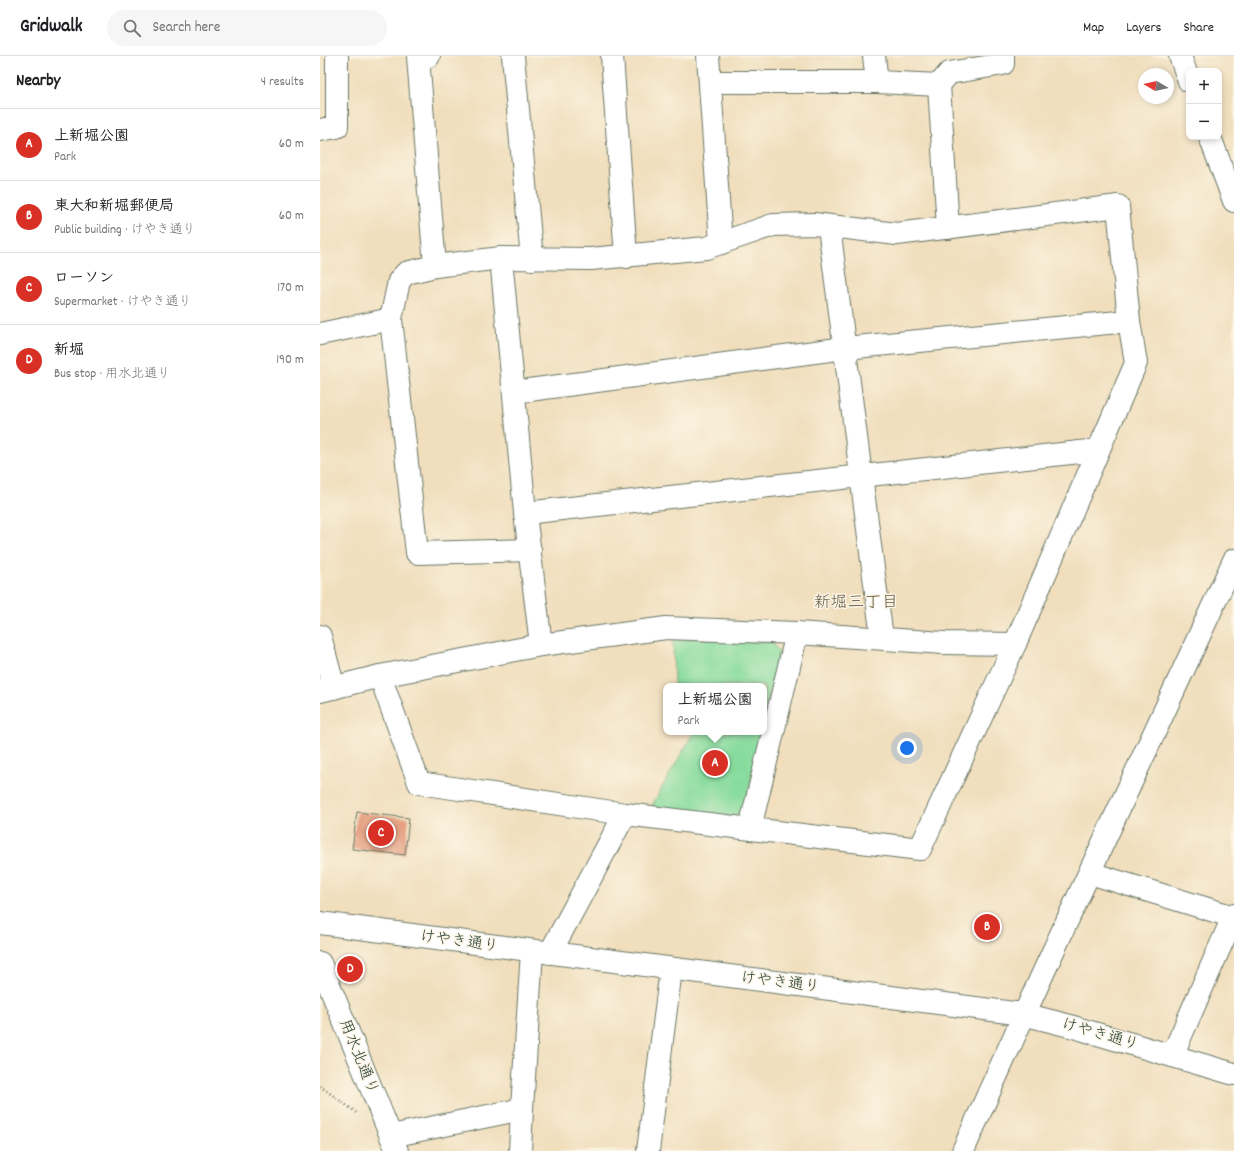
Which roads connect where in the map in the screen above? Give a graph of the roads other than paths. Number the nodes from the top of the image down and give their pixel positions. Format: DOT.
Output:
graph roads {
  1 [pos="337,56"];
  2 [pos="429,56"];
  3 [pos="513,56"];
  4 [pos="612,56"];
  5 [pos="708,56"];
  6 [pos="874,56"];
  7 [pos="1003,56"];
  8 [pos="1180,56"];
  9 [pos="1186,73"];
  10 [pos="710,82"];
  11 [pos="877,82"];
  12 [pos="939,84"];
  13 [pos="320,130"];
  14 [pos="1211,140"];
  15 [pos="1234,201"];
  16 [pos="829,227"];
  17 [pos="948,228"];
  18 [pos="721,243"];
  19 [pos="626,256"];
  20 [pos="501,258"];
  21 [pos="532,259"];
  22 [pos="435,266"];
  23 [pos="392,319"];
  24 [pos="1129,321"];
  25 [pos="320,334"];
  26 [pos="845,348"];
  27 [pos="514,392"];
  28 [pos="1098,450"];
  29 [pos="862,476"];
  30 [pos="525,513"];
  31 [pos="530,550"];
  32 [pos="1234,560"];
  33 [pos="797,634"];
  34 [pos="320,636"];
  35 [pos="882,638"];
  36 [pos="1015,644"];
  37 [pos="541,646"];
  38 [pos="380,676"];
  39 [pos="327,689"];
  40 [pos="625,814"];
  41 [pos="750,828"];
  42 [pos="1090,873"];
  43 [pos="1234,917"];
  44 [pos="320,923"];
  45 [pos="541,952"];
  46 [pos="320,962"];
  47 [pos="671,969"];
  48 [pos="1023,1014"];
  49 [pos="1172,1056"];
  50 [pos="1234,1074"];
  51 [pos="522,1109"];
  52 [pos="394,1144"];
  53 [pos="520,1151"];
  54 [pos="648,1151"];
  55 [pos="963,1151"];
  1 -- 13 [label="street"];
  2 -- 22 [label="street"];
  3 -- 21 [label="street"];
  4 -- 19 [label="street"];
  5 -- 10 [label="street"];
  6 -- 11 [label="street"];
  7 -- 12 [label="street"];
  8 -- 9 [label="street"];
  10 -- 11 [label="street"];
  10 -- 18 [label="street"];
  11 -- 12 [label="street"];
  12 -- 17 [label="street"];
  14 -- 15 [label="street"];
  16 -- 17 [label="street"];
  16 -- 18 [label="street"];
  16 -- 26 [label="street"];
  17 -- 24 [label="street"];
  18 -- 19 [label="street"];
  19 -- 21 [label="street"];
  20 -- 21 [label="street"];
  20 -- 22 [label="street"];
  20 -- 27 [label="street"];
  22 -- 23 [label="street"];
  23 -- 25 [label="street"];
  23 -- 31 [label="street"];
  24 -- 26 [label="street"];
  24 -- 28 [label="street"];
  26 -- 27 [label="street"];
  26 -- 29 [label="street"];
  27 -- 30 [label="street"];
  28 -- 29 [label="street"];
  28 -- 36 [label="street"];
  29 -- 30 [label="street"];
  29 -- 35 [label="street"];
  30 -- 31 [label="street"];
  31 -- 37 [label="street"];
  32 -- 42 [label="street"];
  33 -- 35 [label="street"];
  33 -- 37 [label="street"];
  33 -- 41 [label="street"];
  34 -- 39 [label="street"];
  35 -- 36 [label="street"];
  36 -- 41 [label="street"];
  37 -- 38 [label="street"];
  38 -- 39 [label="street"];
  38 -- 40 [label="street"];
  40 -- 41 [label="street"];
  40 -- 45 [label="street"];
  42 -- 43 [label="street"];
  42 -- 48 [label="street"];
  43 -- 49 [label="street"];
  44 -- 45 [label="street, けやき通り"];
  45 -- 47 [label="street, けやき通り"];
  45 -- 51 [label="street"];
  46 -- 52 [label="street, 用水北通り"];
  47 -- 48 [label="street, けやき通り"];
  47 -- 54 [label="street"];
  48 -- 49 [label="street, けやき通り"];
  48 -- 55 [label="street"];
  49 -- 50 [label="street, けやき通り"];
  51 -- 52 [label="street"];
  51 -- 53 [label="street"];
}
